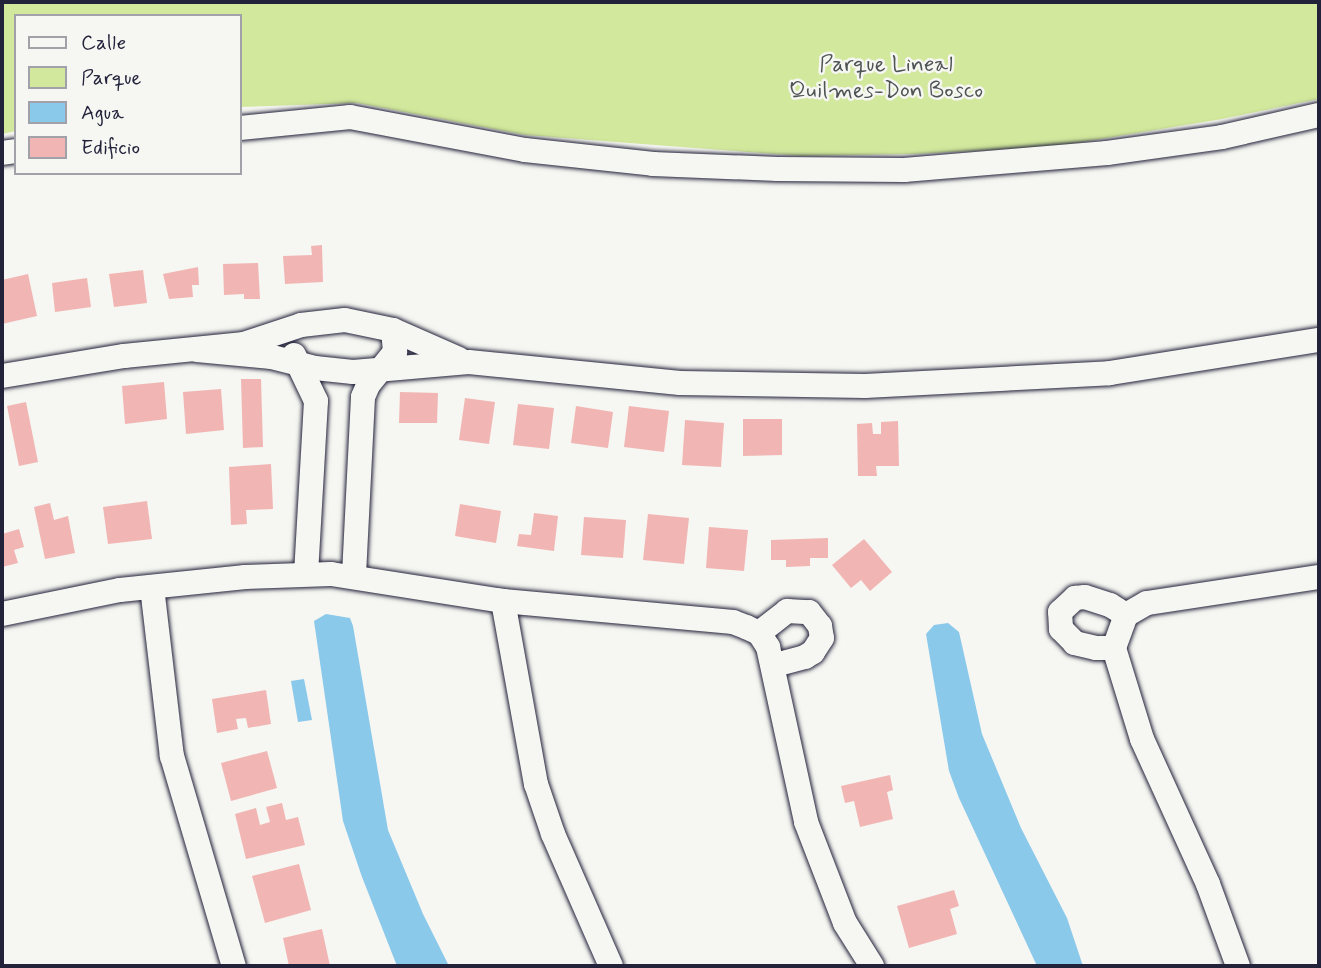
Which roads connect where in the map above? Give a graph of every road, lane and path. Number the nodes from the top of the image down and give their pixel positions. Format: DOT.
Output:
graph roads {
  1 [pos="1319,115"];
  2 [pos="242,128"];
  3 [pos="301,325"];
  4 [pos="393,330"];
  5 [pos="1319,340"];
  6 [pos="197,350"];
  7 [pos="470,362"];
  8 [pos="296,363"];
  9 [pos="383,370"];
  10 [pos="2,376"];
  11 [pos="306,573"];
  12 [pos="354,575"];
  13 [pos="1319,577"];
  14 [pos="152,587"];
  15 [pos="503,601"];
  16 [pos="2,614"];
  17 [pos="1126,615"];
  18 [pos="759,633"];
  19 [pos="1114,648"];
  20 [pos="775,665"];
  21 [pos="845,923"];
  22 [pos="1233,961"];
  23 [pos="234,966"];
  24 [pos="611,966"];
  25 [pos="853,966"];
  26 [pos="872,966"];
  1 -- 2 [label="street"];
  3 -- 4 [label="street"];
  3 -- 6 [label="street"];
  3 -- 8 [label="street"];
  4 -- 7 [label="street"];
  4 -- 9 [label="street"];
  5 -- 7 [label="street"];
  6 -- 8 [label="street"];
  6 -- 10 [label="street"];
  7 -- 9 [label="street"];
  8 -- 9 [label="street"];
  8 -- 11 [label="street"];
  9 -- 12 [label="street"];
  11 -- 12 [label="street"];
  11 -- 14 [label="street"];
  12 -- 15 [label="street"];
  13 -- 17 [label="street"];
  14 -- 16 [label="street"];
  14 -- 23 [label="street"];
  15 -- 18 [label="street"];
  15 -- 24 [label="street"];
  17 -- 19 [label="street"];
  17 -- 19 [label="street"];
  18 -- 20 [label="street"];
  18 -- 20 [label="street"];
  19 -- 22 [label="street"];
  20 -- 21 [label="street"];
  21 -- 25 [label="street"];
  21 -- 26 [label="street"];
}
